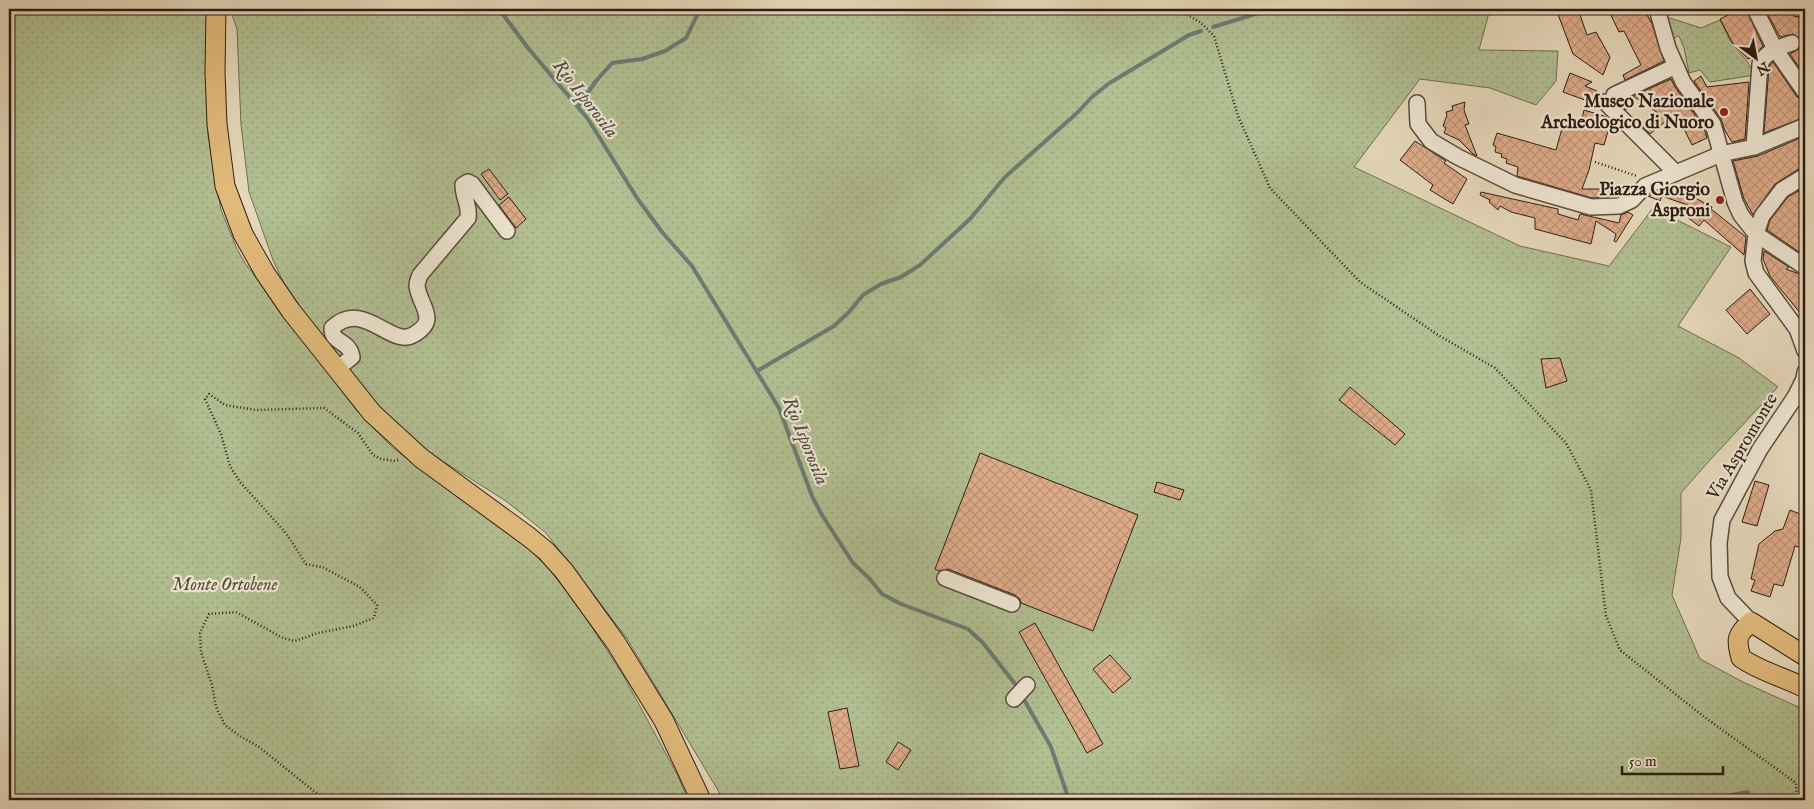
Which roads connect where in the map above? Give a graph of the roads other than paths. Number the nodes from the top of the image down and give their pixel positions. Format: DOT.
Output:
graph roads {
  1 [pos="216,9"];
  2 [pos="1657,9"];
  3 [pos="1755,9"];
  4 [pos="1792,43"];
  5 [pos="1775,49"];
  6 [pos="1676,66"];
  7 [pos="1805,92"];
  8 [pos="1417,103"];
  9 [pos="1805,126"];
  10 [pos="1754,146"];
  11 [pos="1721,154"];
  12 [pos="1676,173"];
  13 [pos="1805,176"];
  14 [pos="507,231"];
  15 [pos="1756,234"];
  16 [pos="1805,267"];
  17 [pos="1805,351"];
  18 [pos="337,370"];
  19 [pos="1805,372"];
  20 [pos="1800,396"];
  21 [pos="945,578"];
  22 [pos="1012,604"];
  23 [pos="1751,622"];
  24 [pos="1805,656"];
  25 [pos="1027,685"];
  26 [pos="1805,688"];
  27 [pos="1014,699"];
  28 [pos="701,800"];
  1 -- 18 [label="main road"];
  2 -- 6 [label="street"];
  3 -- 5 [label="street"];
  4 -- 5 [label="street"];
  5 -- 7 [label="street"];
  5 -- 10 [label="street"];
  6 -- 11 [label="street"];
  6 -- 12 [label="street"];
  8 -- 12 [label="street"];
  9 -- 10 [label="street"];
  10 -- 11 [label="street"];
  11 -- 12 [label="street"];
  11 -- 15 [label="street"];
  13 -- 15 [label="street"];
  14 -- 18 [label="street"];
  15 -- 16 [label="street"];
  15 -- 17 [label="street"];
  18 -- 28 [label="main road"];
  19 -- 20 [label="street, Via Aspromonte"];
  20 -- 23 [label="street, Via Aspromonte"];
  21 -- 22 [label="street"];
  23 -- 24 [label="main road"];
  23 -- 26 [label="main road"];
  25 -- 27 [label="street"];
}
